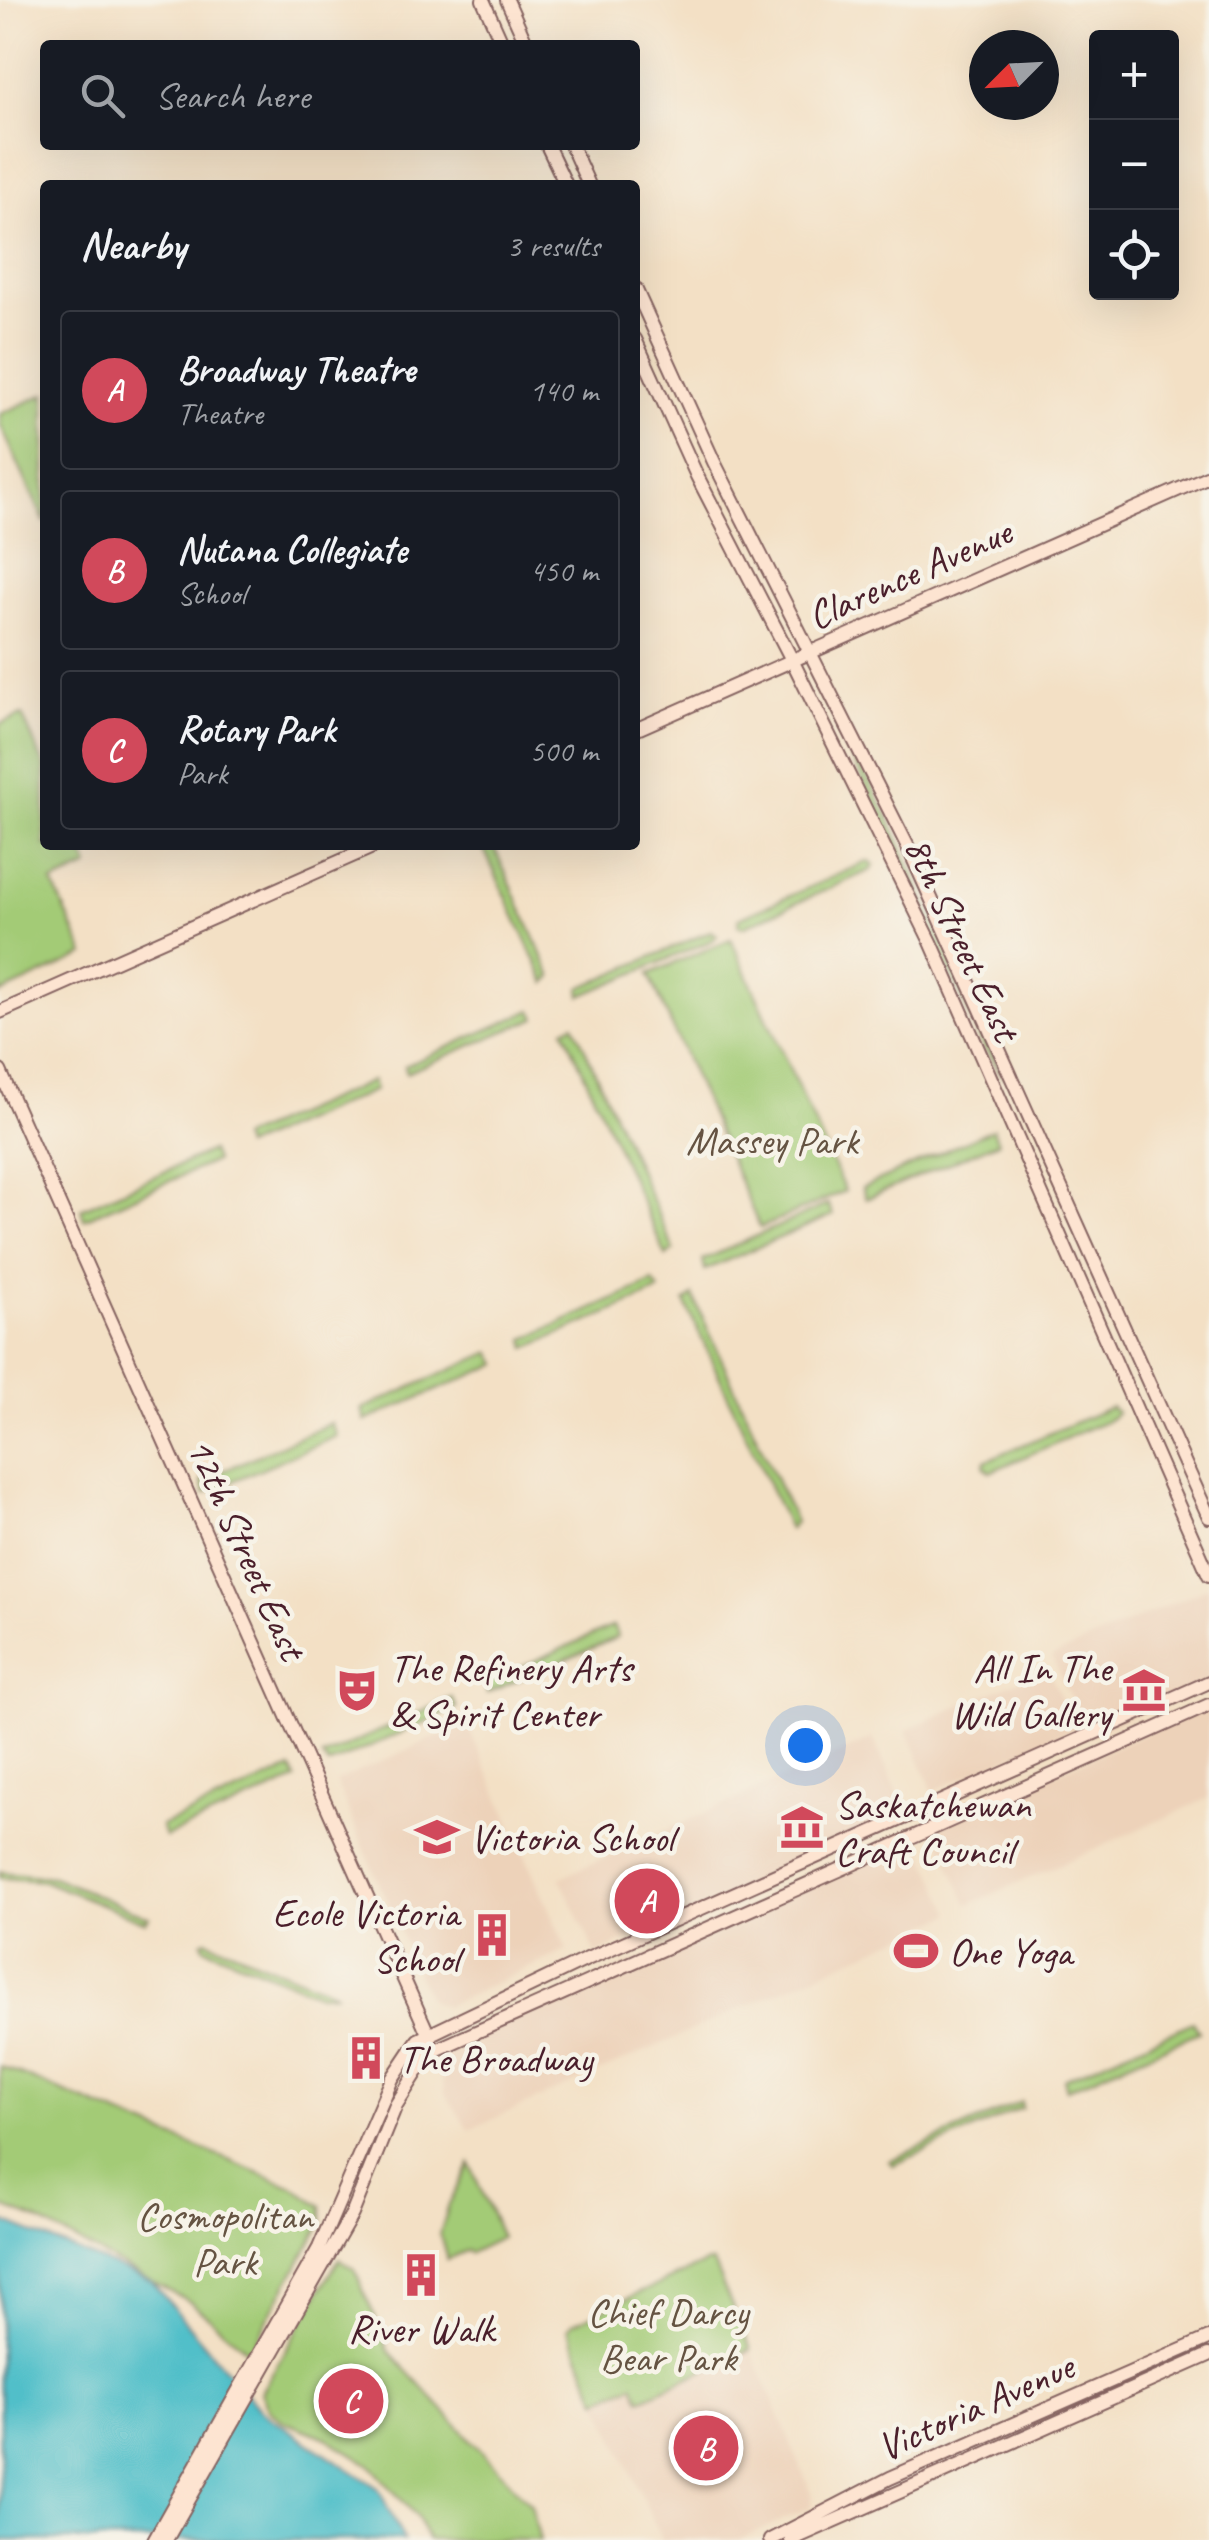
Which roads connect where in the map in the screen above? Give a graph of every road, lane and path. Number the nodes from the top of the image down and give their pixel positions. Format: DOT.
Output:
graph roads {
  1 [pos="483,0"];
  2 [pos="507,0"];
  3 [pos="501,40"];
  4 [pos="525,40"];
  5 [pos="549,150"];
  6 [pos="573,150"];
  7 [pos="564,180"];
  8 [pos="587,180"];
  9 [pos="640,299"];
  10 [pos="640,350"];
  11 [pos="1209,476"];
  12 [pos="812,652"];
  13 [pos="792,660"];
  14 [pos="640,728"];
  15 [pos="366,850"];
  16 [pos="0,1012"];
  17 [pos="0,1072"];
  18 [pos="1209,1517"];
  19 [pos="1209,1575"];
  20 [pos="1209,1682"];
  21 [pos="1209,1705"];
  22 [pos="428,2034"];
  23 [pos="436,2050"];
  24 [pos="324,2250"];
  25 [pos="1209,2338"];
  26 [pos="1209,2356"];
  27 [pos="154,2540"];
  28 [pos="166,2540"];
  29 [pos="770,2540"];
  30 [pos="790,2540"];
  1 -- 3 [label="main road"];
  2 -- 4 [label="main road"];
  5 -- 7 [label="main road"];
  6 -- 8 [label="main road"];
  9 -- 12 [label="main road, 8th Street East"];
  10 -- 13 [label="main road, 8th Street East"];
  11 -- 12 [label="main road, Clarence Avenue"];
  12 -- 13 [label="main road, Clarence Avenue"];
  12 -- 18 [label="main road, 8th Street East"];
  13 -- 14 [label="main road, Clarence Avenue"];
  13 -- 19 [label="main road, 8th Street East"];
  15 -- 16 [label="main road"];
  17 -- 22 [label="main road, 12th Street East"];
  20 -- 22 [label="main road"];
  21 -- 23 [label="main road"];
  22 -- 23 [label="main road, 12th Street East"];
  22 -- 24 [label="main road"];
  23 -- 24 [label="main road"];
  24 -- 27 [label="main road"];
  24 -- 28 [label="main road"];
  25 -- 29 [label="main road, Victoria Avenue"];
  26 -- 30 [label="main road, Victoria Avenue"];
}
